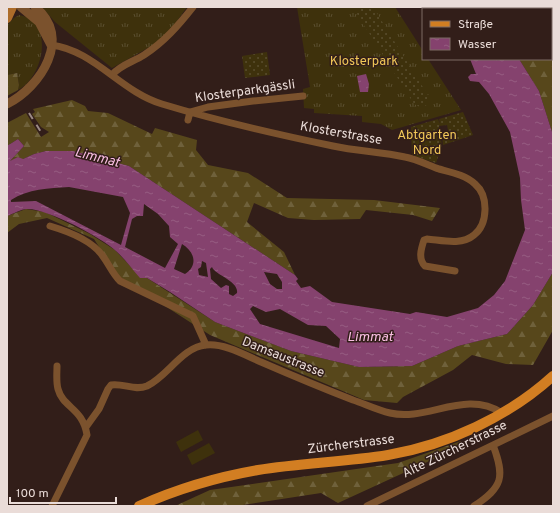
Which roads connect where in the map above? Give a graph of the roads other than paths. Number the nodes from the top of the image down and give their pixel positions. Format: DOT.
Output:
graph roads {
  1 [pos="21,7"];
  2 [pos="193,7"];
  3 [pos="33,10"];
  4 [pos="9,14"];
  5 [pos="51,45"];
  6 [pos="112,75"];
  7 [pos="303,96"];
  8 [pos="7,104"];
  9 [pos="190,112"];
  10 [pos="188,120"];
  11 [pos="50,226"];
  12 [pos="455,271"];
  13 [pos="206,345"];
  14 [pos="57,366"];
  15 [pos="553,376"];
  16 [pos="502,413"];
  17 [pos="553,416"];
  18 [pos="86,427"];
  19 [pos="493,445"];
  20 [pos="52,506"];
  21 [pos="139,506"];
  22 [pos="367,506"];
  23 [pos="474,506"];
  1 -- 3 [label="street"];
  2 -- 6 [label="street"];
  3 -- 4 [label="street"];
  3 -- 5 [label="street"];
  5 -- 6 [label="street, Klosterstrasse"];
  5 -- 8 [label="street"];
  6 -- 9 [label="street, Klosterstrasse"];
  7 -- 9 [label="street, Klosterparkgässli"];
  9 -- 10 [label="street"];
  9 -- 12 [label="street, Klosterstrasse"];
  11 -- 13 [label="street"];
  13 -- 16 [label="street, Damsaustrasse"];
  13 -- 18 [label="street"];
  14 -- 18 [label="street"];
  15 -- 16 [label="main road, Zürcherstrasse"];
  16 -- 21 [label="main road, Zürcherstrasse"];
  17 -- 19 [label="street, Alte Zürcherstrasse"];
  18 -- 20 [label="street"];
  19 -- 22 [label="street, Alte Zürcherstrasse"];
  19 -- 23 [label="street"];
}
